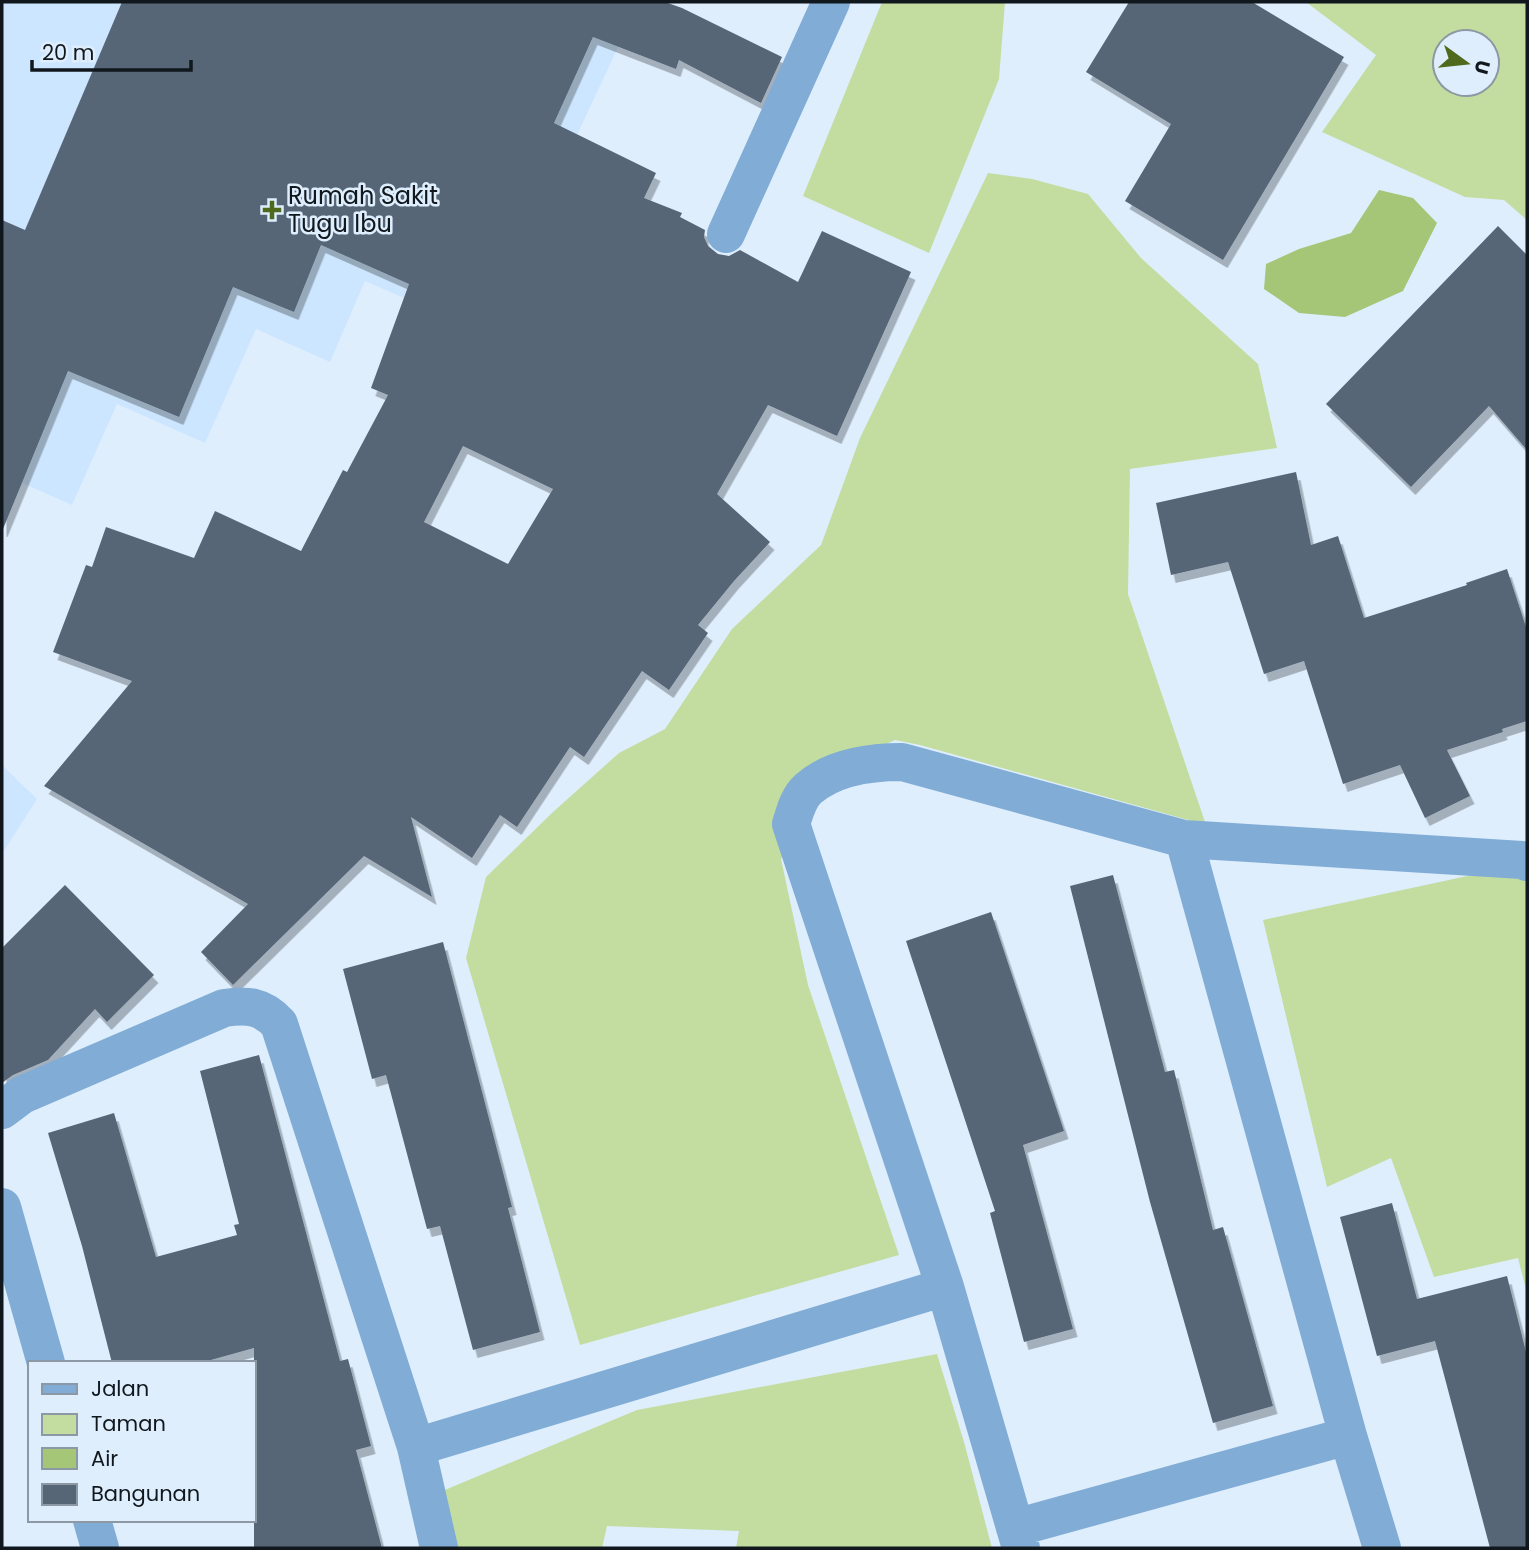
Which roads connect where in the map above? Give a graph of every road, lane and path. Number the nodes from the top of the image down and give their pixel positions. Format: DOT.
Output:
graph roads {
  1 [pos="831,2"];
  2 [pos="726,234"];
  3 [pos="1184,839"];
  4 [pos="1527,862"];
  5 [pos="2,1110"];
  6 [pos="2,1207"];
  7 [pos="944,1287"];
  8 [pos="45,1361"];
  9 [pos="1348,1436"];
  10 [pos="416,1447"];
  11 [pos="93,1522"];
  12 [pos="1018,1538"];
  13 [pos="100,1548"];
  14 [pos="439,1548"];
  15 [pos="1382,1548"];
  1 -- 2 [label="street"];
  3 -- 4 [label="street"];
  3 -- 7 [label="street"];
  3 -- 9 [label="street"];
  5 -- 10 [label="street"];
  6 -- 8 [label="street"];
  7 -- 10 [label="street"];
  7 -- 12 [label="street"];
  9 -- 12 [label="street"];
  9 -- 15 [label="street"];
  10 -- 14 [label="street"];
  11 -- 13 [label="street"];
}
